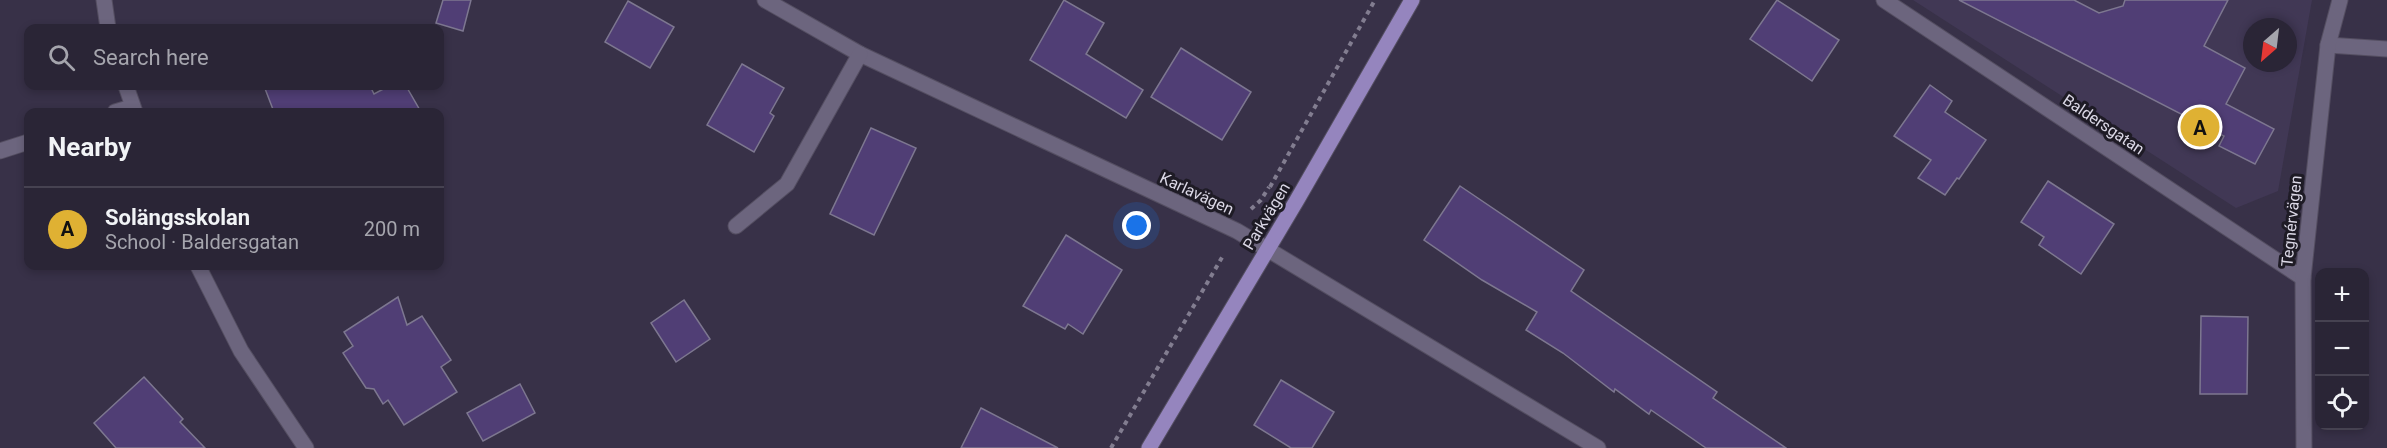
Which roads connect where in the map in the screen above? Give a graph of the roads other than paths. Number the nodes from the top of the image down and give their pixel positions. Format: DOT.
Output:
graph roads {
  1 [pos="104,0"];
  2 [pos="765,0"];
  3 [pos="1412,0"];
  4 [pos="1884,0"];
  5 [pos="2340,0"];
  6 [pos="107,24"];
  7 [pos="2328,45"];
  8 [pos="2387,49"];
  9 [pos="860,54"];
  10 [pos="127,90"];
  11 [pos="132,108"];
  12 [pos="24,143"];
  13 [pos="0,151"];
  14 [pos="736,226"];
  15 [pos="1268,248"];
  16 [pos="200,270"];
  17 [pos="2303,278"];
  18 [pos="306,448"];
  19 [pos="1149,448"];
  20 [pos="1598,448"];
  21 [pos="2304,448"];
  1 -- 6 [label="street"];
  2 -- 9 [label="street, Karlavägen"];
  3 -- 15 [label="main road, Parkvägen"];
  4 -- 17 [label="street, Baldersgatan"];
  5 -- 7 [label="street, Tegnérvägen"];
  7 -- 8 [label="street"];
  7 -- 17 [label="street, Tegnérvägen"];
  9 -- 14 [label="street"];
  9 -- 15 [label="street, Karlavägen"];
  10 -- 11 [label="street"];
  12 -- 13 [label="street"];
  15 -- 19 [label="main road, Parkvägen"];
  15 -- 20 [label="street, Karlavägen"];
  16 -- 18 [label="street"];
  17 -- 21 [label="street, Tegnérvägen"];
}
